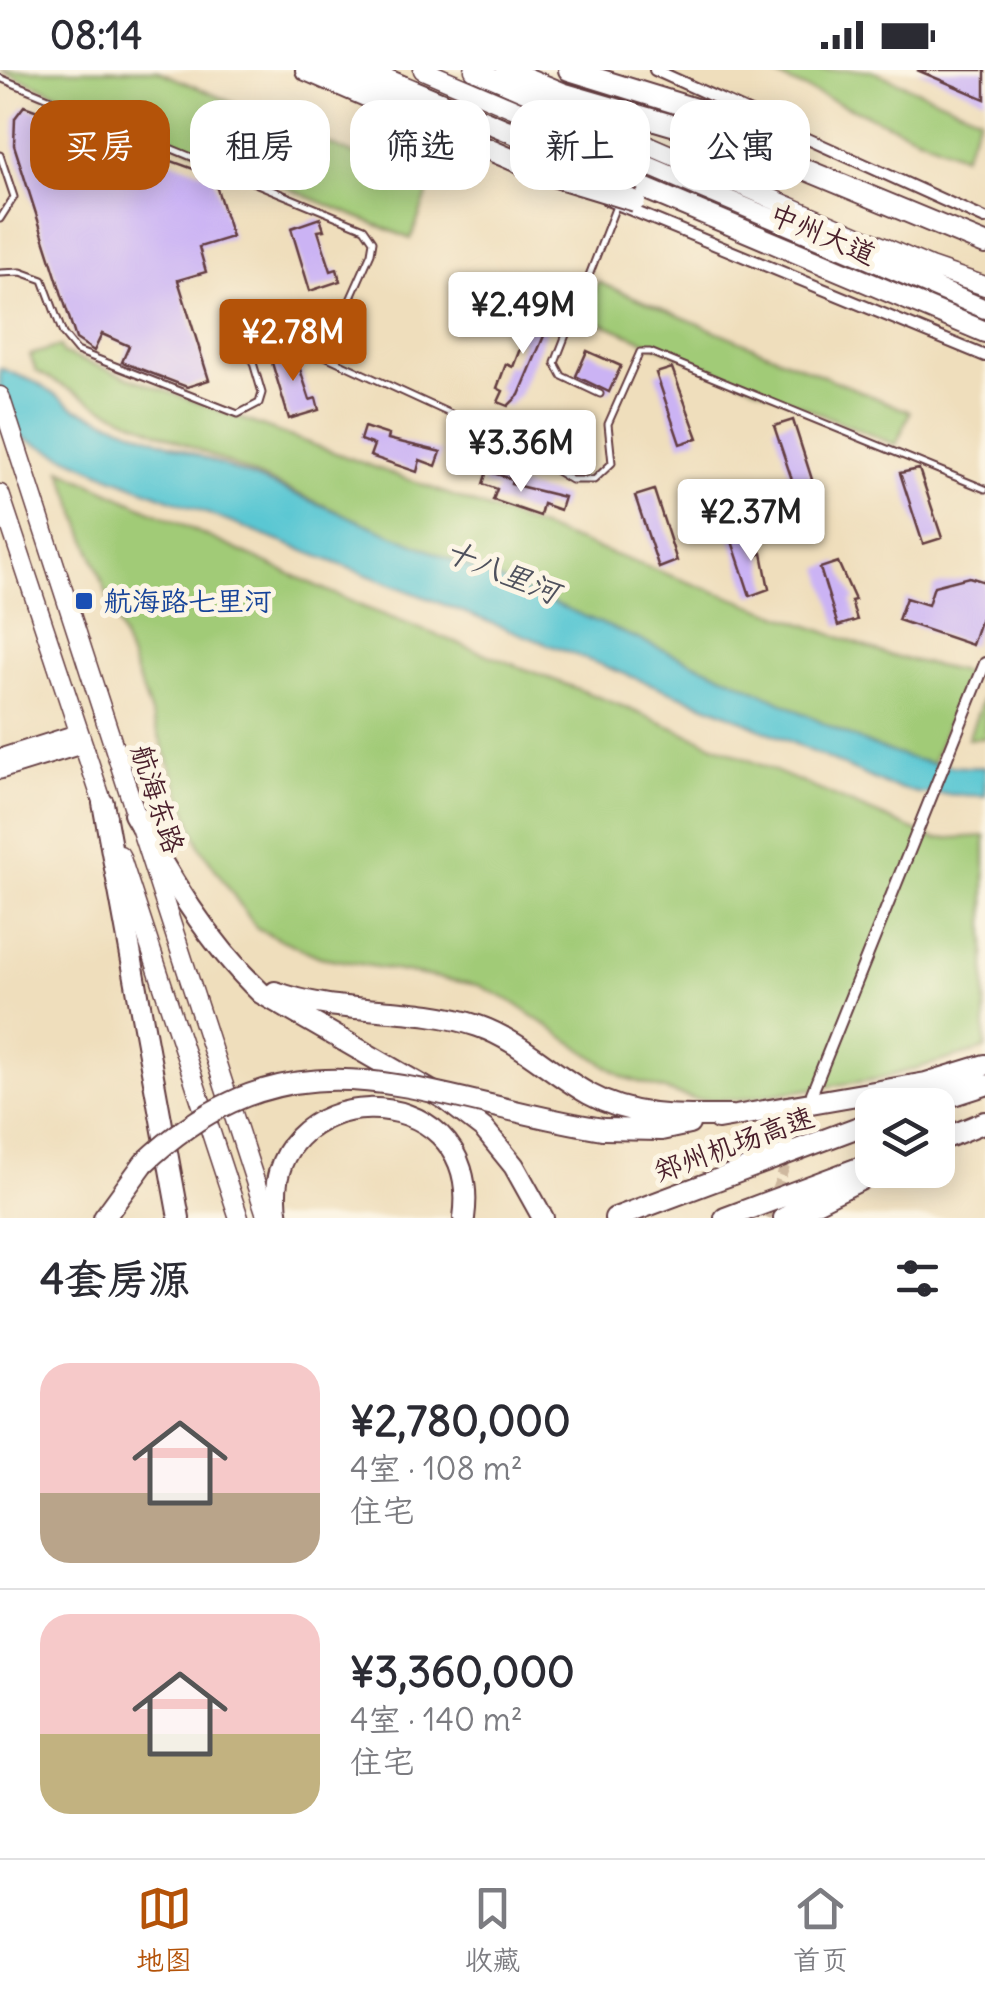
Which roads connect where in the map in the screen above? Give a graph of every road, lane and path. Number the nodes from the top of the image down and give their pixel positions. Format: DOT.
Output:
graph roads {
  1 [pos="306,70"];
  2 [pos="336,70"];
  3 [pos="364,70"];
  4 [pos="423,70"];
  5 [pos="475,70"];
  6 [pos="506,70"];
  7 [pos="569,70"];
  8 [pos="655,70"];
  9 [pos="0,78"];
  10 [pos="670,101"];
  11 [pos="670,124"];
  12 [pos="0,155"];
  13 [pos="810,172"];
  14 [pos="616,206"];
  15 [pos="710,216"];
  16 [pos="0,219"];
  17 [pos="985,219"];
  18 [pos="985,244"];
  19 [pos="0,273"];
  20 [pos="985,286"];
  21 [pos="985,309"];
  22 [pos="243,329"];
  23 [pos="985,332"];
  24 [pos="985,356"];
  25 [pos="600,394"];
  26 [pos="0,396"];
  27 [pos="985,489"];
  28 [pos="0,494"];
  29 [pos="985,663"];
  30 [pos="81,738"];
  31 [pos="0,757"];
  32 [pos="0,771"];
  33 [pos="103,803"];
  34 [pos="134,814"];
  35 [pos="243,976"];
  36 [pos="985,1065"];
  37 [pos="985,1086"];
  38 [pos="812,1093"];
  39 [pos="955,1095"];
  40 [pos="730,1116"];
  41 [pos="985,1122"];
  42 [pos="855,1128"];
  43 [pos="955,1134"];
  44 [pos="855,1170"];
  45 [pos="855,1182"];
  46 [pos="104,1218"];
  47 [pos="179,1218"];
  48 [pos="238,1218"];
  49 [pos="268,1218"];
  50 [pos="278,1218"];
  51 [pos="464,1218"];
  52 [pos="543,1218"];
  53 [pos="615,1218"];
  54 [pos="725,1218"];
  55 [pos="784,1218"];
  1 -- 15 [label="highway, bridge"];
  2 -- 14 [label="street"];
  3 -- 15 [label="highway, 中州大道"];
  4 -- 21 [label="main road, 中州大道"];
  5 -- 20 [label="main road, 中州大道"];
  6 -- 11 [label="highway, 中州大道"];
  7 -- 10 [label="highway"];
  8 -- 17 [label="street"];
  9 -- 27 [label="lane"];
  12 -- 16 [label="lane"];
  13 -- 18 [label="highway, 中州大道"];
  14 -- 24 [label="street"];
  14 -- 25 [label="lane"];
  15 -- 23 [label="highway, 中州大道"];
  19 -- 22 [label="lane"];
  26 -- 34 [label="main road, 航海东路"];
  28 -- 30 [label="main road, 航海东路"];
  29 -- 38 [label="street"];
  30 -- 31 [label="street"];
  30 -- 32 [label="street"];
  30 -- 33 [label="main road, 航海东路"];
  33 -- 47 [label="highway"];
  33 -- 48 [label="main road, 航海东路"];
  34 -- 35 [label="highway"];
  34 -- 49 [label="main road, 航海东路"];
  35 -- 40 [label="highway"];
  35 -- 52 [label="highway"];
  36 -- 40 [label="highway"];
  37 -- 39 [label="highway"];
  40 -- 46 [label="highway, bridge"];
  41 -- 43 [label="highway"];
  42 -- 53 [label="highway, 郑州机场高速"];
  44 -- 54 [label="highway"];
  45 -- 55 [label="highway"];
  50 -- 51 [label="highway"];
}
